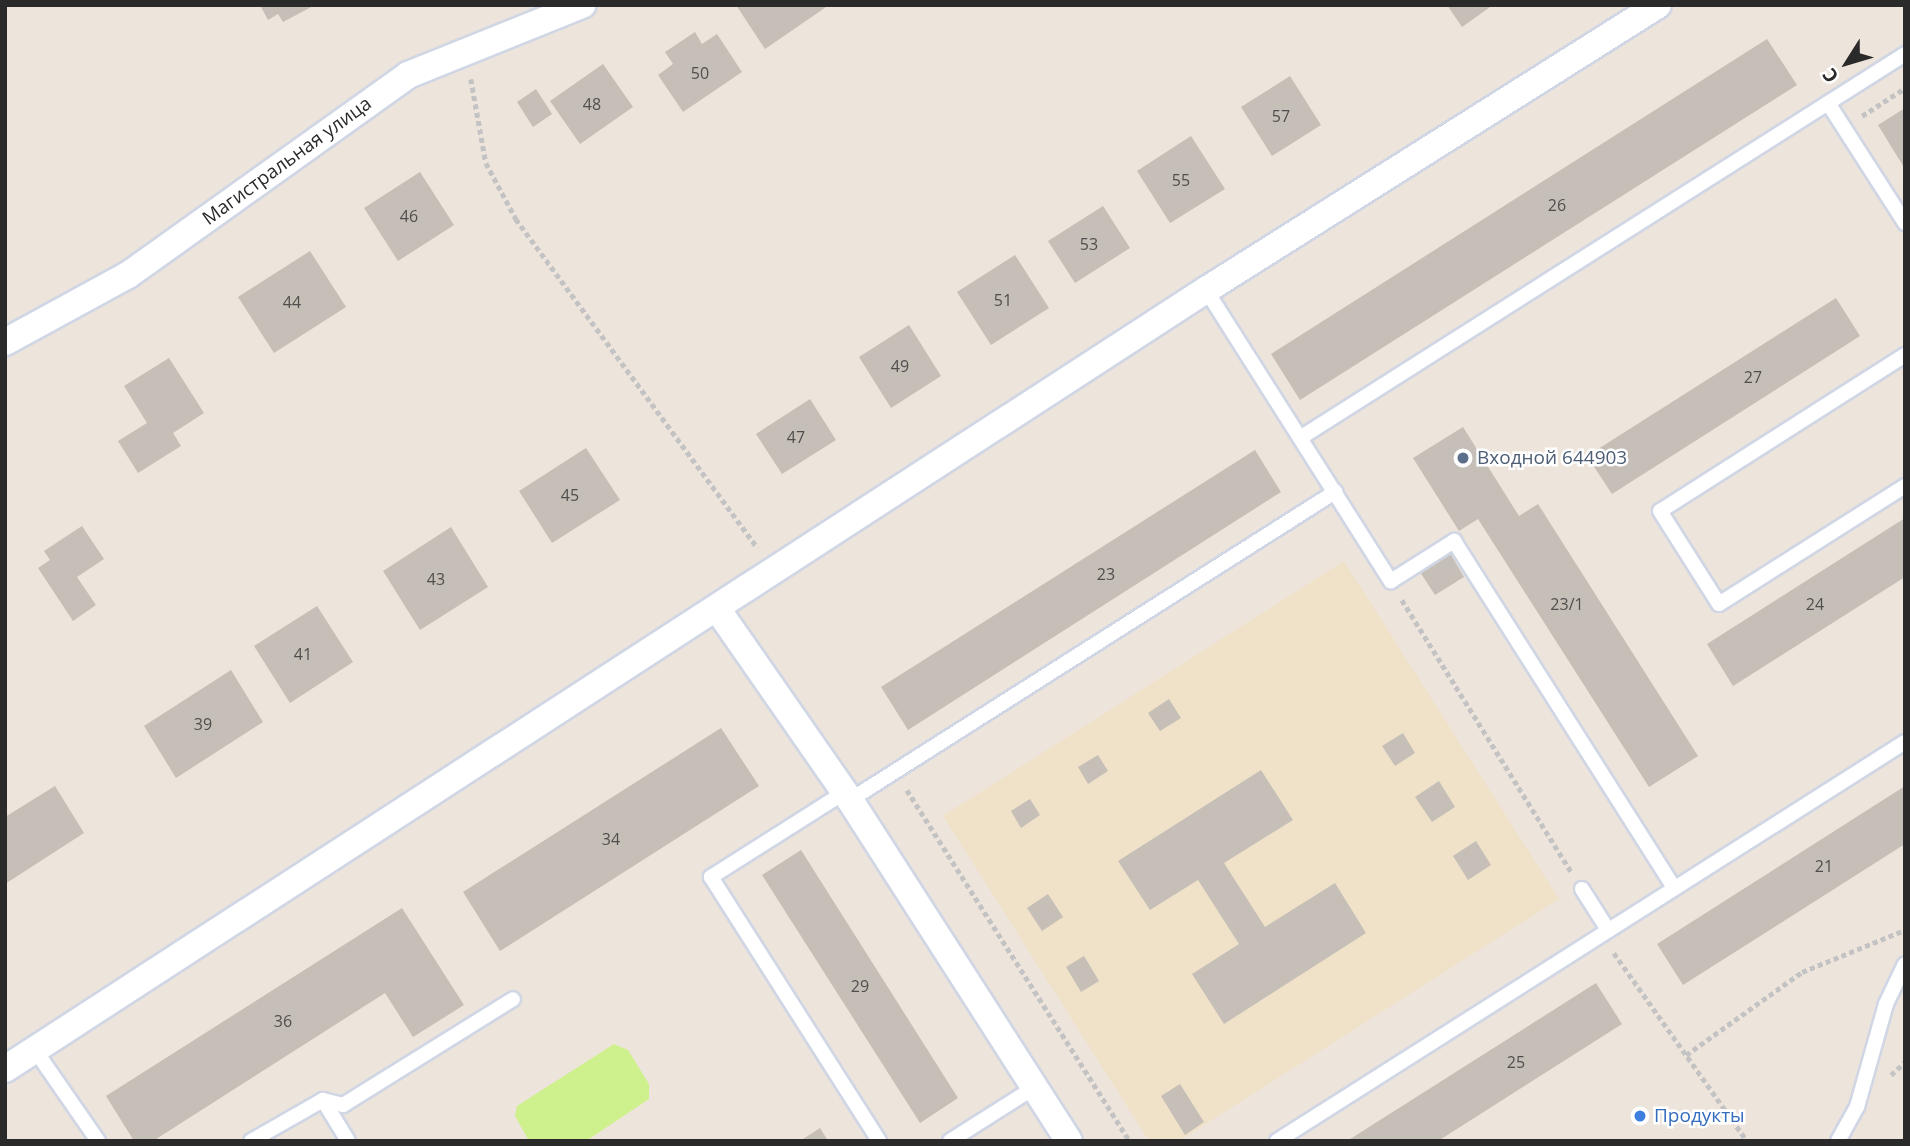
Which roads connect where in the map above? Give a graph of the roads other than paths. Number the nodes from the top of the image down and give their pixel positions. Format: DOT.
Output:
graph roads {
  1 [pos="582,5"];
  2 [pos="1658,5"];
  3 [pos="1905,54"];
  4 [pos="1828,103"];
  5 [pos="1905,223"];
  6 [pos="1206,290"];
  7 [pos="5,342"];
  8 [pos="1905,355"];
  9 [pos="1300,438"];
  10 [pos="1905,486"];
  11 [pos="1335,492"];
  12 [pos="718,610"];
  13 [pos="1905,742"];
  14 [pos="847,796"];
  15 [pos="1674,888"];
  16 [pos="1582,889"];
  17 [pos="1604,933"];
  18 [pos="1905,964"];
  19 [pos="513,999"];
  20 [pos="35,1050"];
  21 [pos="5,1069"];
  22 [pos="1035,1087"];
  23 [pos="323,1100"];
  24 [pos="98,1141"];
  25 [pos="251,1141"];
  26 [pos="348,1141"];
  27 [pos="879,1141"];
  28 [pos="950,1141"];
  29 [pos="1069,1141"];
  30 [pos="1278,1141"];
  31 [pos="1838,1141"];
  1 -- 7 [label="street, Магистральная улица"];
  2 -- 6 [label="street"];
  3 -- 4 [label="lane"];
  4 -- 5 [label="lane"];
  4 -- 9 [label="lane"];
  6 -- 9 [label="lane"];
  6 -- 12 [label="street"];
  8 -- 10 [label="lane"];
  9 -- 11 [label="lane"];
  11 -- 14 [label="lane"];
  11 -- 15 [label="lane"];
  12 -- 14 [label="street"];
  12 -- 20 [label="street"];
  13 -- 15 [label="lane"];
  14 -- 22 [label="street"];
  14 -- 27 [label="lane"];
  15 -- 17 [label="lane"];
  16 -- 17 [label="lane"];
  17 -- 30 [label="lane"];
  18 -- 31 [label="lane"];
  19 -- 23 [label="lane"];
  20 -- 21 [label="street"];
  20 -- 24 [label="lane"];
  22 -- 28 [label="lane"];
  22 -- 29 [label="street"];
  23 -- 25 [label="lane"];
  23 -- 26 [label="lane"];
}
